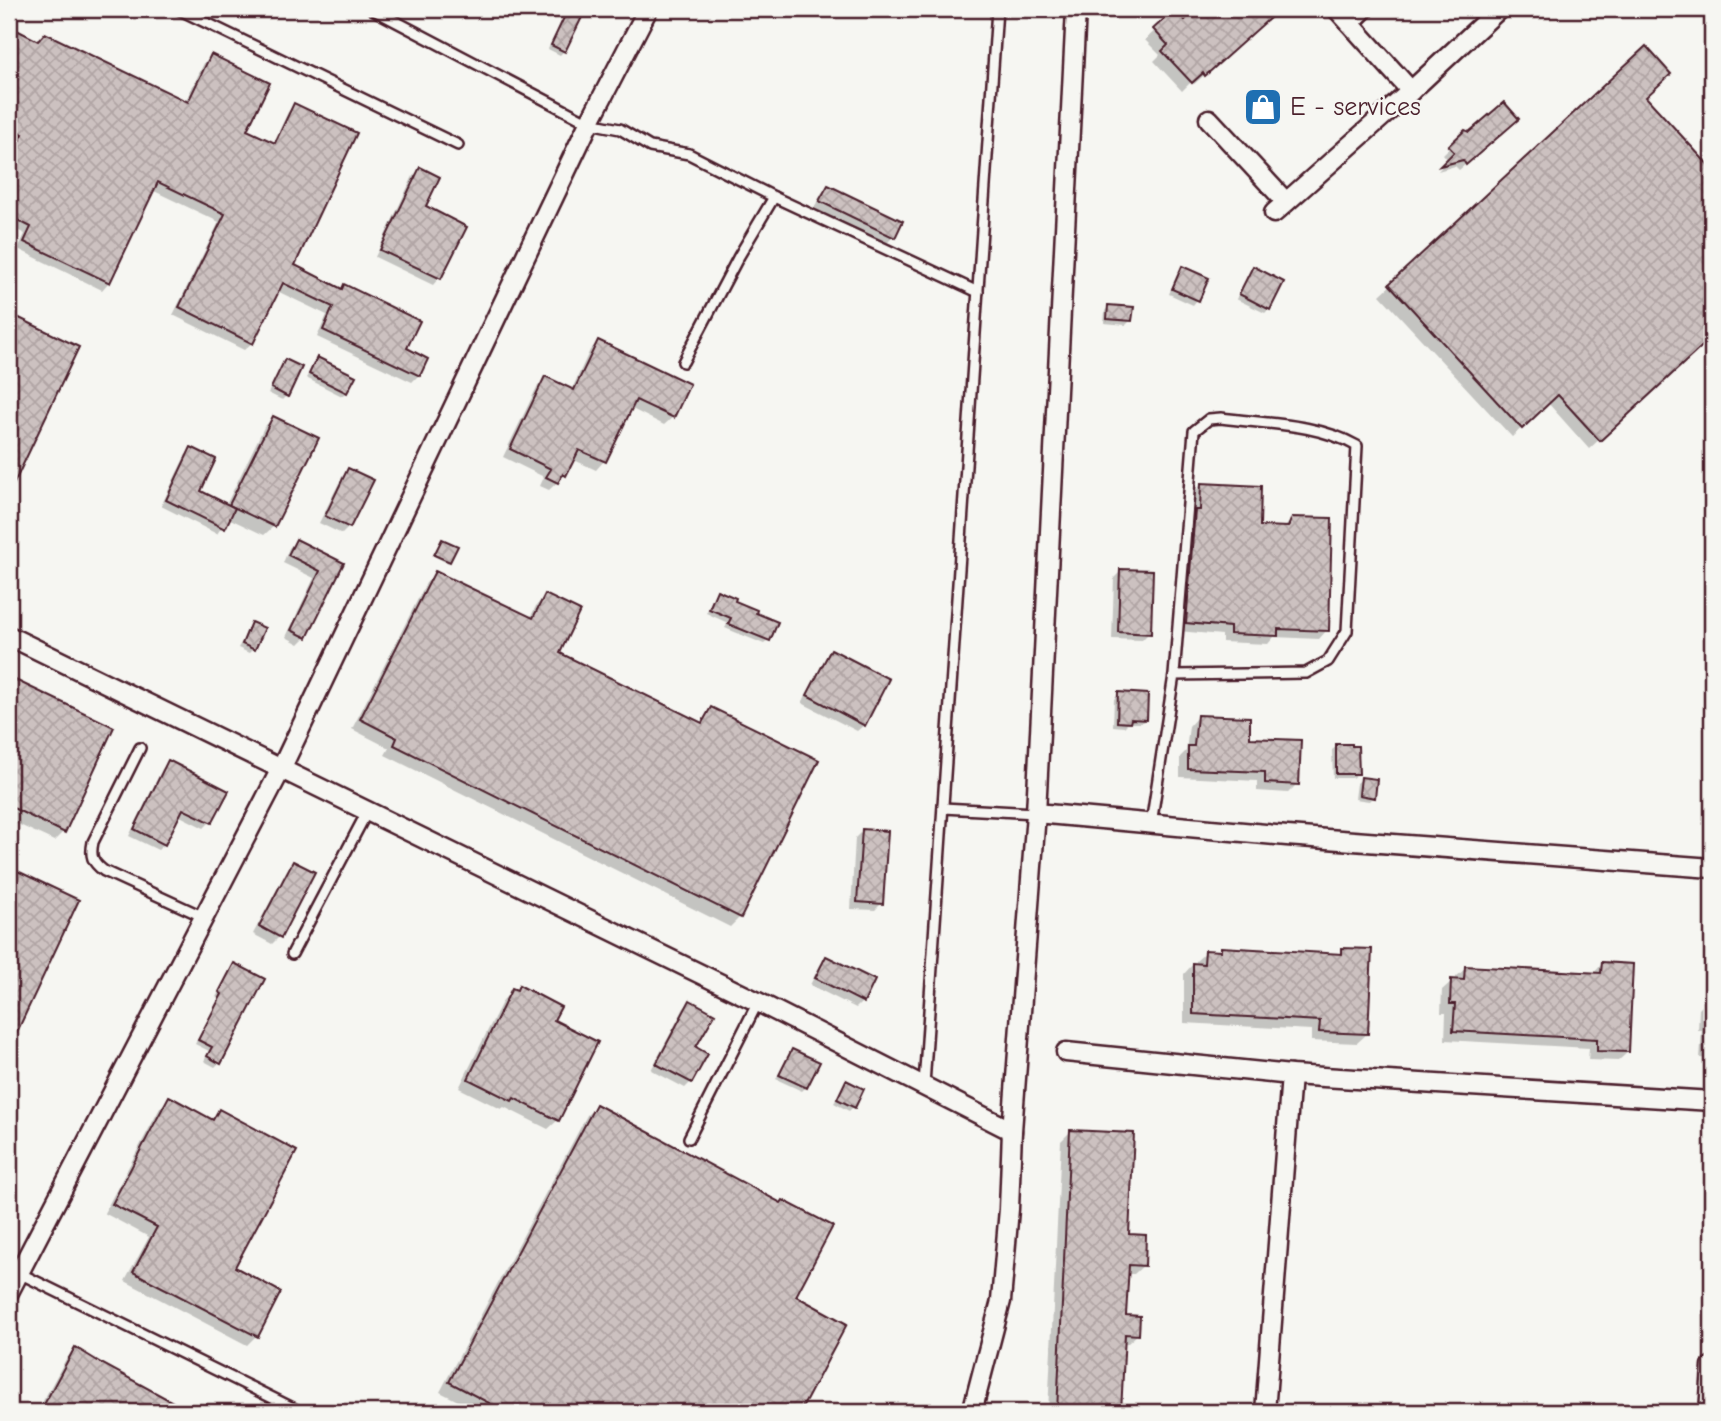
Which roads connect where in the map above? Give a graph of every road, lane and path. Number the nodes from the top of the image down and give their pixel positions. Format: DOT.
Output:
graph roads {
  1 [pos="178,9"];
  2 [pos="372,9"];
  3 [pos="648,9"];
  4 [pos="997,9"];
  5 [pos="1076,9"];
  6 [pos="1337,9"];
  7 [pos="1364,9"];
  8 [pos="1499,9"];
  9 [pos="1350,23"];
  10 [pos="1411,91"];
  11 [pos="1209,119"];
  12 [pos="590,123"];
  13 [pos="458,145"];
  14 [pos="774,197"];
  15 [pos="978,292"];
  16 [pos="683,362"];
  17 [pos="9,636"];
  18 [pos="1174,675"];
  19 [pos="140,748"];
  20 [pos="282,769"];
  21 [pos="943,808"];
  22 [pos="368,810"];
  23 [pos="1036,813"];
  24 [pos="1151,824"];
  25 [pos="1712,868"];
  26 [pos="204,917"];
  27 [pos="292,954"];
  28 [pos="758,1002"];
  29 [pos="1066,1052"];
  30 [pos="1291,1075"];
  31 [pos="924,1085"];
  32 [pos="1712,1101"];
  33 [pos="1012,1131"];
  34 [pos="689,1138"];
  35 [pos="19,1273"];
  36 [pos="9,1292"];
  37 [pos="1712,1366"];
  38 [pos="301,1412"];
  39 [pos="972,1412"];
  40 [pos="1265,1412"];
  41 [pos="1709,1412"];
  1 -- 13 [label="lane"];
  2 -- 12 [label="lane"];
  3 -- 12 [label="street"];
  4 -- 15 [label="lane"];
  5 -- 23 [label="street"];
  6 -- 9 [label="street"];
  7 -- 9 [label="street"];
  8 -- 10 [label="street"];
  9 -- 10 [label="street"];
  10 -- 11 [label="street"];
  12 -- 14 [label="lane"];
  12 -- 20 [label="street"];
  14 -- 15 [label="lane"];
  14 -- 16 [label="lane"];
  15 -- 21 [label="lane"];
  17 -- 20 [label="street"];
  18 -- 18 [label="lane"];
  18 -- 24 [label="lane"];
  19 -- 26 [label="lane"];
  20 -- 22 [label="street"];
  20 -- 26 [label="street"];
  21 -- 23 [label="lane"];
  21 -- 31 [label="lane"];
  22 -- 27 [label="lane"];
  22 -- 28 [label="street"];
  23 -- 24 [label="street"];
  23 -- 33 [label="street"];
  24 -- 25 [label="street"];
  26 -- 35 [label="street"];
  28 -- 31 [label="street"];
  28 -- 34 [label="lane"];
  29 -- 30 [label="street"];
  30 -- 32 [label="street"];
  30 -- 40 [label="street"];
  31 -- 33 [label="street"];
  33 -- 39 [label="street"];
  35 -- 36 [label="street"];
  35 -- 38 [label="lane"];
  37 -- 41 [label="street"];
}
